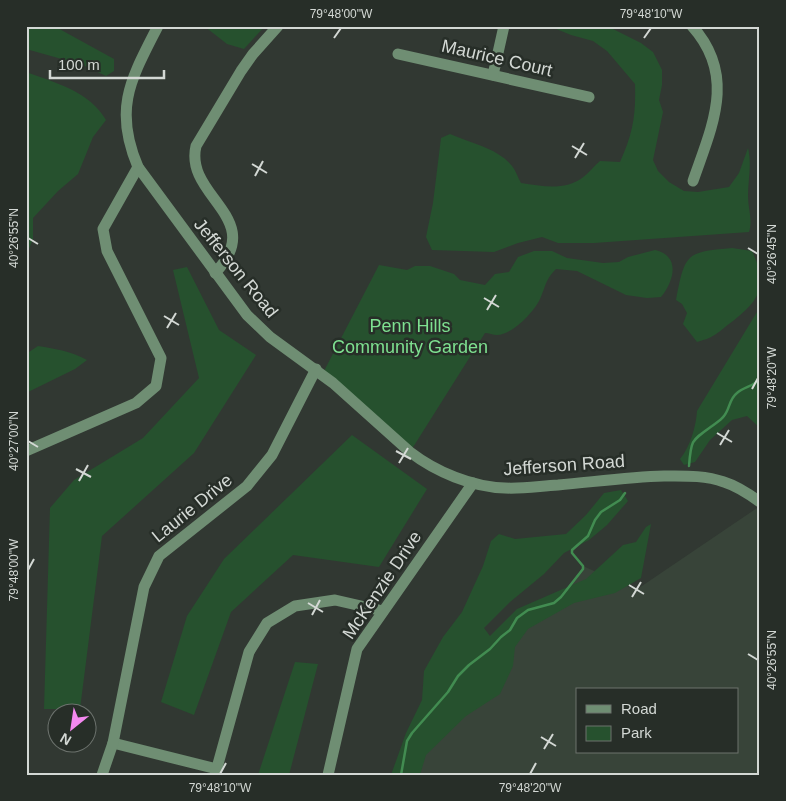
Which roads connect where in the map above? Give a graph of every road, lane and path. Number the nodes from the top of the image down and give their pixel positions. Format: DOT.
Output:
graph roads {
  1 [pos="158,26"];
  2 [pos="278,26"];
  3 [pos="504,26"];
  4 [pos="692,26"];
  5 [pos="398,54"];
  6 [pos="493,75"];
  7 [pos="589,97"];
  8 [pos="138,167"];
  9 [pos="693,180"];
  10 [pos="215,273"];
  11 [pos="316,369"];
  12 [pos="26,450"];
  13 [pos="474,483"];
  14 [pos="760,502"];
  15 [pos="383,610"];
  16 [pos="113,743"];
  17 [pos="216,772"];
  18 [pos="102,775"];
  19 [pos="328,775"];
  1 -- 8 [label="street, Jefferson Road"];
  2 -- 10 [label="street"];
  3 -- 6 [label="street"];
  4 -- 9 [label="street"];
  5 -- 6 [label="street, Maurice Court"];
  6 -- 7 [label="street, Maurice Court"];
  8 -- 10 [label="street, Jefferson Road"];
  8 -- 12 [label="street"];
  10 -- 11 [label="street, Jefferson Road"];
  11 -- 13 [label="street, Jefferson Road"];
  11 -- 16 [label="street, Laurie Drive"];
  13 -- 14 [label="street, Jefferson Road"];
  13 -- 15 [label="street, McKenzie Drive"];
  15 -- 17 [label="street"];
  15 -- 19 [label="street, McKenzie Drive"];
  16 -- 17 [label="street"];
  16 -- 18 [label="street, Laurie Drive"];
}
